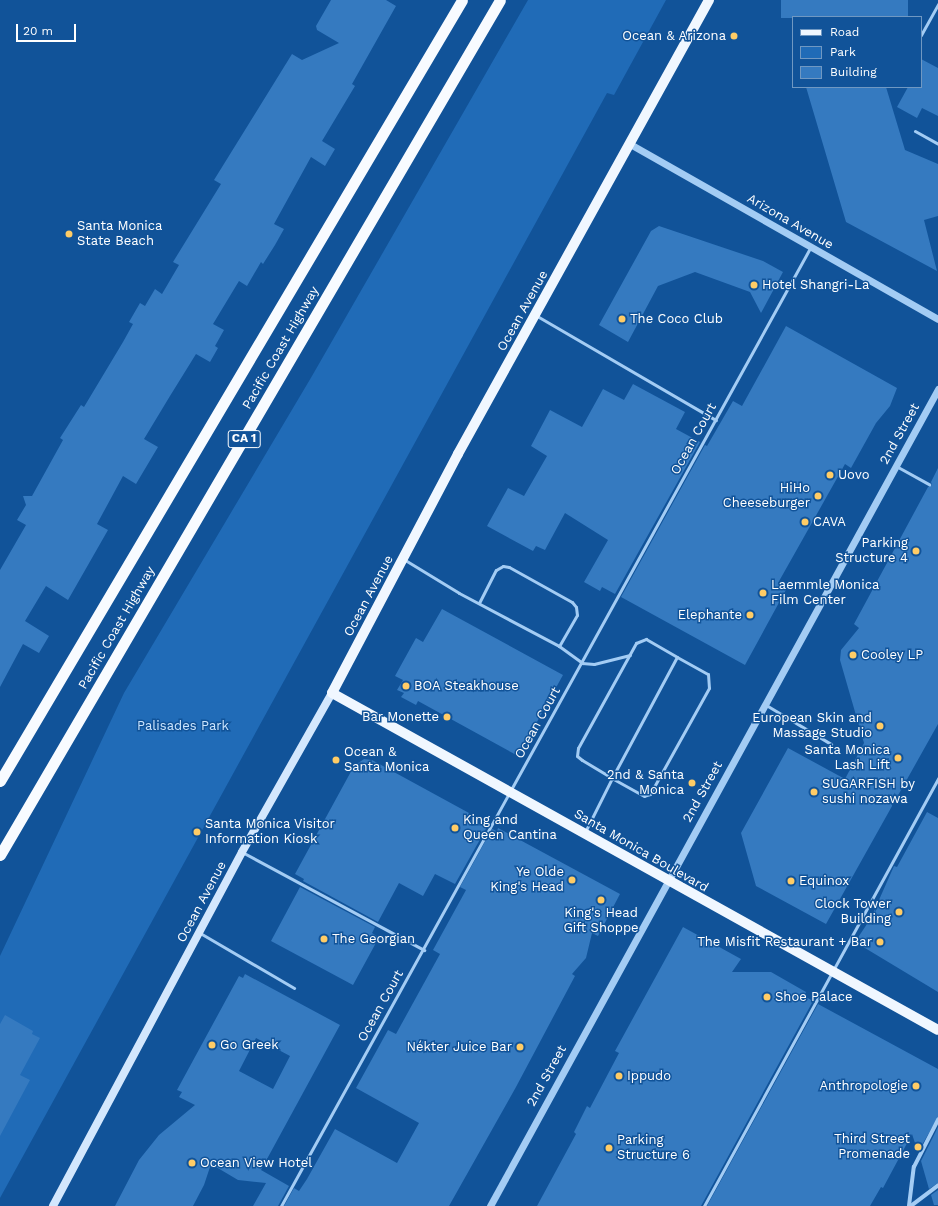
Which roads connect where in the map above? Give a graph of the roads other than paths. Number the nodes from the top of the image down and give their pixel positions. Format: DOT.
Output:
graph roads {
  1 [pos="462,0"];
  2 [pos="500,0"];
  3 [pos="709,0"];
  4 [pos="938,4"];
  5 [pos="922,33"];
  6 [pos="915,131"];
  7 [pos="630,144"];
  8 [pos="938,144"];
  9 [pos="810,248"];
  10 [pos="536,315"];
  11 [pos="938,319"];
  12 [pos="938,389"];
  13 [pos="716,420"];
  14 [pos="896,466"];
  15 [pos="929,484"];
  16 [pos="403,559"];
  17 [pos="478,603"];
  18 [pos="559,646"];
  19 [pos="630,655"];
  20 [pos="677,657"];
  21 [pos="582,663"];
  22 [pos="332,693"];
  23 [pos="765,705"];
  24 [pos="831,744"];
  25 [pos="612,778"];
  26 [pos="938,778"];
  27 [pos="0,781"];
  28 [pos="511,791"];
  29 [pos="584,834"];
  30 [pos="242,852"];
  31 [pos="2,853"];
  32 [pos="668,881"];
  33 [pos="200,933"];
  34 [pos="424,950"];
  35 [pos="833,972"];
  36 [pos="294,988"];
  37 [pos="938,1030"];
  38 [pos="938,1120"];
  39 [pos="938,1186"];
  40 [pos="53,1206"];
  41 [pos="281,1206"];
  42 [pos="490,1206"];
  43 [pos="704,1206"];
  44 [pos="910,1206"];
  1 -- 27 [label="highway, Pacific Coast Highway / CA 1"];
  2 -- 31 [label="highway, Pacific Coast Highway / CA 1"];
  3 -- 7 [label="main road, Ocean Avenue"];
  4 -- 5 [label="lane"];
  6 -- 8 [label="lane"];
  7 -- 9 [label="street, Arizona Avenue"];
  7 -- 10 [label="main road, Ocean Avenue"];
  9 -- 11 [label="street, Arizona Avenue"];
  9 -- 13 [label="lane, Ocean Court"];
  10 -- 13 [label="lane"];
  10 -- 16 [label="main road, Ocean Avenue"];
  12 -- 14 [label="street, 2nd Street"];
  13 -- 21 [label="lane, Ocean Court"];
  14 -- 15 [label="lane"];
  14 -- 23 [label="street, 2nd Street"];
  16 -- 17 [label="lane"];
  16 -- 22 [label="main road, Ocean Avenue"];
  17 -- 18 [label="lane"];
  17 -- 18 [label="lane"];
  18 -- 21 [label="lane"];
  19 -- 20 [label="lane"];
  19 -- 21 [label="lane"];
  19 -- 25 [label="lane"];
  20 -- 25 [label="lane"];
  20 -- 25 [label="lane"];
  21 -- 28 [label="lane, Ocean Court"];
  22 -- 28 [label="main road, Santa Monica Boulevard"];
  22 -- 30 [label="main road, Ocean Avenue"];
  23 -- 24 [label="lane"];
  23 -- 32 [label="street, 2nd Street"];
  25 -- 29 [label="lane"];
  26 -- 35 [label="lane"];
  28 -- 29 [label="main road, Santa Monica Boulevard"];
  28 -- 34 [label="lane, Ocean Court"];
  29 -- 32 [label="main road, Santa Monica Boulevard"];
  30 -- 33 [label="main road, Ocean Avenue"];
  30 -- 34 [label="lane"];
  32 -- 35 [label="main road, Santa Monica Boulevard"];
  32 -- 42 [label="street, 2nd Street"];
  33 -- 36 [label="lane"];
  33 -- 40 [label="main road, Ocean Avenue"];
  34 -- 41 [label="lane, Ocean Court"];
  35 -- 37 [label="main road, Santa Monica Boulevard"];
  35 -- 43 [label="lane"];
  38 -- 44 [label="street"];
  39 -- 44 [label="street"];
}
